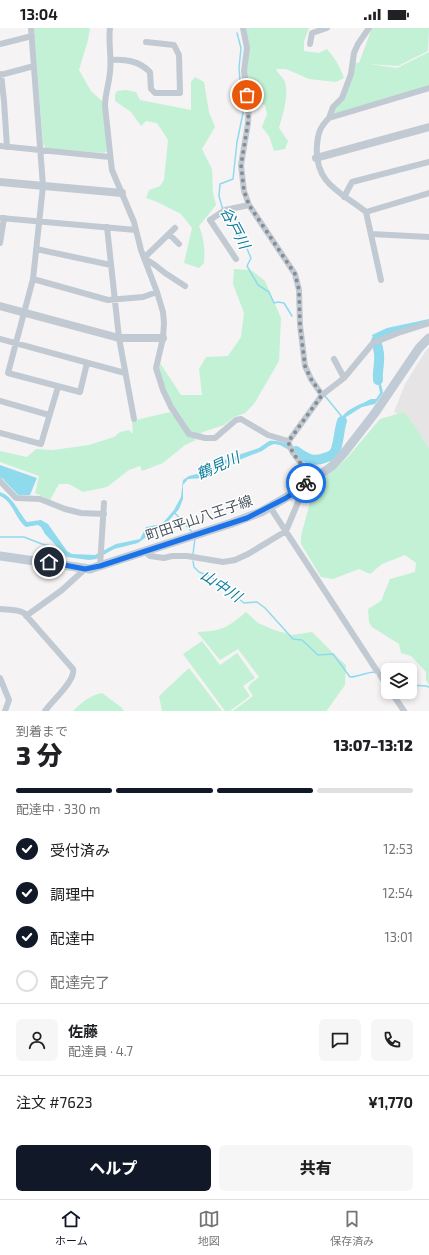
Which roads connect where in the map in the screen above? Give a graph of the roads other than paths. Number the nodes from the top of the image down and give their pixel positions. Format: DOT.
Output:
graph roads {
  1 [pos="31,28"];
  2 [pos="110,28"];
  3 [pos="243,28"];
  4 [pos="326,28"];
  5 [pos="368,28"];
  6 [pos="32,36"];
  7 [pos="146,42"];
  8 [pos="0,44"];
  9 [pos="310,44"];
  10 [pos="111,60"];
  11 [pos="34,66"];
  12 [pos="1,74"];
  13 [pos="429,88"];
  14 [pos="238,105"];
  15 [pos="248,105"];
  16 [pos="329,118"];
  17 [pos="429,127"];
  18 [pos="0,146"];
  19 [pos="7,147"];
  20 [pos="40,150"];
  21 [pos="110,157"];
  22 [pos="316,158"];
  23 [pos="429,162"];
  24 [pos="0,182"];
  25 [pos="43,186"];
  26 [pos="122,193"];
  27 [pos="429,193"];
  28 [pos="344,197"];
  29 [pos="249,205"];
  30 [pos="366,212"];
  31 [pos="2,218"];
  32 [pos="39,221"];
  33 [pos="107,228"];
  34 [pos="175,228"];
  35 [pos="136,230"];
  36 [pos="169,234"];
  37 [pos="371,234"];
  38 [pos="429,237"];
  39 [pos="0,243"];
  40 [pos="179,244"];
  41 [pos="36,249"];
  42 [pos="144,258"];
  43 [pos="236,259"];
  44 [pos="112,266"];
  45 [pos="33,279"];
  46 [pos="381,280"];
  47 [pos="185,286"];
  48 [pos="157,292"];
  49 [pos="114,300"];
  50 [pos="0,306"];
  51 [pos="24,312"];
  52 [pos="429,323"];
  53 [pos="119,338"];
  54 [pos="163,338"];
  55 [pos="429,338"];
  56 [pos="0,339"];
  57 [pos="16,343"];
  58 [pos="334,359"];
  59 [pos="87,363"];
  60 [pos="0,371"];
  61 [pos="8,373"];
  62 [pos="125,373"];
  63 [pos="344,378"];
  64 [pos="58,387"];
  65 [pos="322,395"];
  66 [pos="0,401"];
  67 [pos="49,415"];
  68 [pos="134,420"];
  69 [pos="0,433"];
  70 [pos="288,442"];
  71 [pos="0,481"];
  72 [pos="306,484"];
  73 [pos="297,491"];
  74 [pos="104,503"];
  75 [pos="270,507"];
  76 [pos="104,514"];
  77 [pos="286,531"];
  78 [pos="145,552"];
  79 [pos="0,556"];
  80 [pos="100,562"];
  81 [pos="85,569"];
  82 [pos="0,610"];
  83 [pos="26,616"];
  84 [pos="0,678"];
  85 [pos="381,678"];
  86 [pos="396,699"];
  87 [pos="6,711"];
  88 [pos="45,711"];
  89 [pos="404,711"];
  1 -- 6 [label="street"];
  2 -- 10 [label="street"];
  3 -- 15 [label="street"];
  4 -- 9 [label="street"];
  5 -- 16 [label="street"];
  6 -- 8 [label="street"];
  6 -- 11 [label="street"];
  7 -- 10 [label="street"];
  10 -- 21 [label="street"];
  11 -- 12 [label="street"];
  11 -- 20 [label="street"];
  12 -- 19 [label="street"];
  13 -- 16 [label="street"];
  14 -- 15 [label="street"];
  15 -- 29 [label="street"];
  16 -- 22 [label="street"];
  17 -- 22 [label="street"];
  18 -- 19 [label="street"];
  19 -- 20 [label="street"];
  20 -- 21 [label="street"];
  20 -- 25 [label="street"];
  21 -- 26 [label="street"];
  22 -- 28 [label="street"];
  23 -- 28 [label="street"];
  24 -- 25 [label="street"];
  25 -- 26 [label="street"];
  25 -- 32 [label="street"];
  26 -- 35 [label="street"];
  27 -- 30 [label="street"];
  28 -- 30 [label="street"];
  29 -- 43 [label="street"];
  29 -- 65 [label="street"];
  30 -- 37 [label="street"];
  31 -- 32 [label="street"];
  31 -- 39 [label="street"];
  32 -- 33 [label="street"];
  32 -- 41 [label="street"];
  33 -- 35 [label="street"];
  33 -- 44 [label="street"];
  34 -- 36 [label="street"];
  35 -- 42 [label="street"];
  36 -- 40 [label="street"];
  36 -- 42 [label="street"];
  37 -- 38 [label="street"];
  37 -- 46 [label="street"];
  41 -- 44 [label="street"];
  41 -- 45 [label="street"];
  42 -- 47 [label="street"];
  42 -- 48 [label="street"];
  44 -- 49 [label="street"];
  45 -- 49 [label="street"];
  45 -- 51 [label="street"];
  48 -- 49 [label="street"];
  48 -- 54 [label="street"];
  49 -- 53 [label="street"];
  50 -- 51 [label="street"];
  51 -- 53 [label="street"];
  51 -- 57 [label="street"];
  52 -- 63 [label="street"];
  53 -- 54 [label="street"];
  53 -- 62 [label="street"];
  54 -- 70 [label="street"];
  55 -- 72 [label="main road, 町田平山八王子線"];
  56 -- 57 [label="street"];
  57 -- 59 [label="street"];
  57 -- 61 [label="street"];
  58 -- 63 [label="street"];
  59 -- 62 [label="street"];
  59 -- 64 [label="street"];
  60 -- 61 [label="street"];
  61 -- 64 [label="street"];
  62 -- 68 [label="street"];
  63 -- 65 [label="street"];
  64 -- 67 [label="street"];
  65 -- 70 [label="street"];
  66 -- 67 [label="street"];
  67 -- 69 [label="street"];
  70 -- 72 [label="street"];
  71 -- 76 [label="street"];
  72 -- 73 [label="main road, 町田平山八王子線"];
  73 -- 75 [label="main road, 町田平山八王子線"];
  73 -- 77 [label="street"];
  74 -- 76 [label="street"];
  75 -- 77 [label="street"];
  75 -- 78 [label="main road, 町田平山八王子線"];
  76 -- 80 [label="street"];
  77 -- 78 [label="street"];
  77 -- 85 [label="street"];
  78 -- 80 [label="main road, 町田平山八王子線"];
  79 -- 81 [label="main road, 町田平山八王子線"];
  80 -- 81 [label="main road, 町田平山八王子線"];
  81 -- 83 [label="street"];
  82 -- 83 [label="street"];
  83 -- 88 [label="street"];
  84 -- 87 [label="street"];
  86 -- 89 [label="street"];
}
